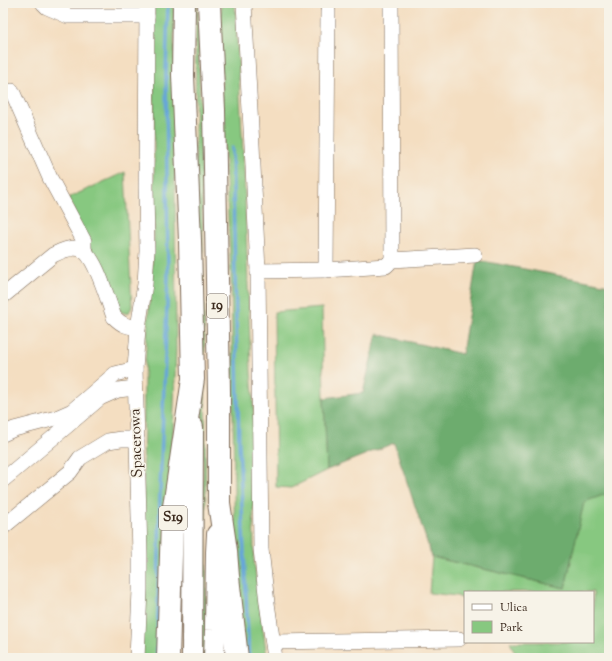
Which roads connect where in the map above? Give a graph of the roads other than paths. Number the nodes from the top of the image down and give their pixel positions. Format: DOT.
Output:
graph roads {
  1 [pos="43,3"];
  2 [pos="184,3"];
  3 [pos="209,3"];
  4 [pos="244,3"];
  5 [pos="391,3"];
  6 [pos="146,10"];
  7 [pos="328,11"];
  8 [pos="12,91"];
  9 [pos="84,251"];
  10 [pos="475,255"];
  11 [pos="392,260"];
  12 [pos="326,270"];
  13 [pos="258,272"];
  14 [pos="3,296"];
  15 [pos="138,328"];
  16 [pos="135,369"];
  17 [pos="193,378"];
  18 [pos="135,388"];
  19 [pos="3,434"];
  20 [pos="137,438"];
  21 [pos="3,480"];
  22 [pos="219,503"];
  23 [pos="3,527"];
  24 [pos="460,639"];
  25 [pos="273,642"];
  26 [pos="137,658"];
  27 [pos="168,658"];
  28 [pos="192,658"];
  29 [pos="214,658"];
  30 [pos="237,658"];
  31 [pos="275,658"];
  1 -- 6 [label="street"];
  2 -- 17 [label="highway, 19"];
  3 -- 22 [label="highway, 19"];
  4 -- 13 [label="street"];
  5 -- 11 [label="street"];
  6 -- 15 [label="street, Spacerowa"];
  7 -- 12 [label="street"];
  8 -- 9 [label="street"];
  9 -- 14 [label="street"];
  9 -- 15 [label="street"];
  10 -- 11 [label="street"];
  11 -- 12 [label="street"];
  12 -- 13 [label="street"];
  13 -- 25 [label="street"];
  15 -- 16 [label="street, Spacerowa"];
  16 -- 18 [label="street, Spacerowa"];
  16 -- 19 [label="street"];
  17 -- 27 [label="highway, S19"];
  17 -- 28 [label="main road"];
  18 -- 20 [label="street, Spacerowa"];
  18 -- 21 [label="street"];
  20 -- 23 [label="street"];
  20 -- 26 [label="street, Spacerowa"];
  22 -- 29 [label="main road"];
  22 -- 30 [label="highway"];
  24 -- 25 [label="street"];
  25 -- 31 [label="street"];
}
